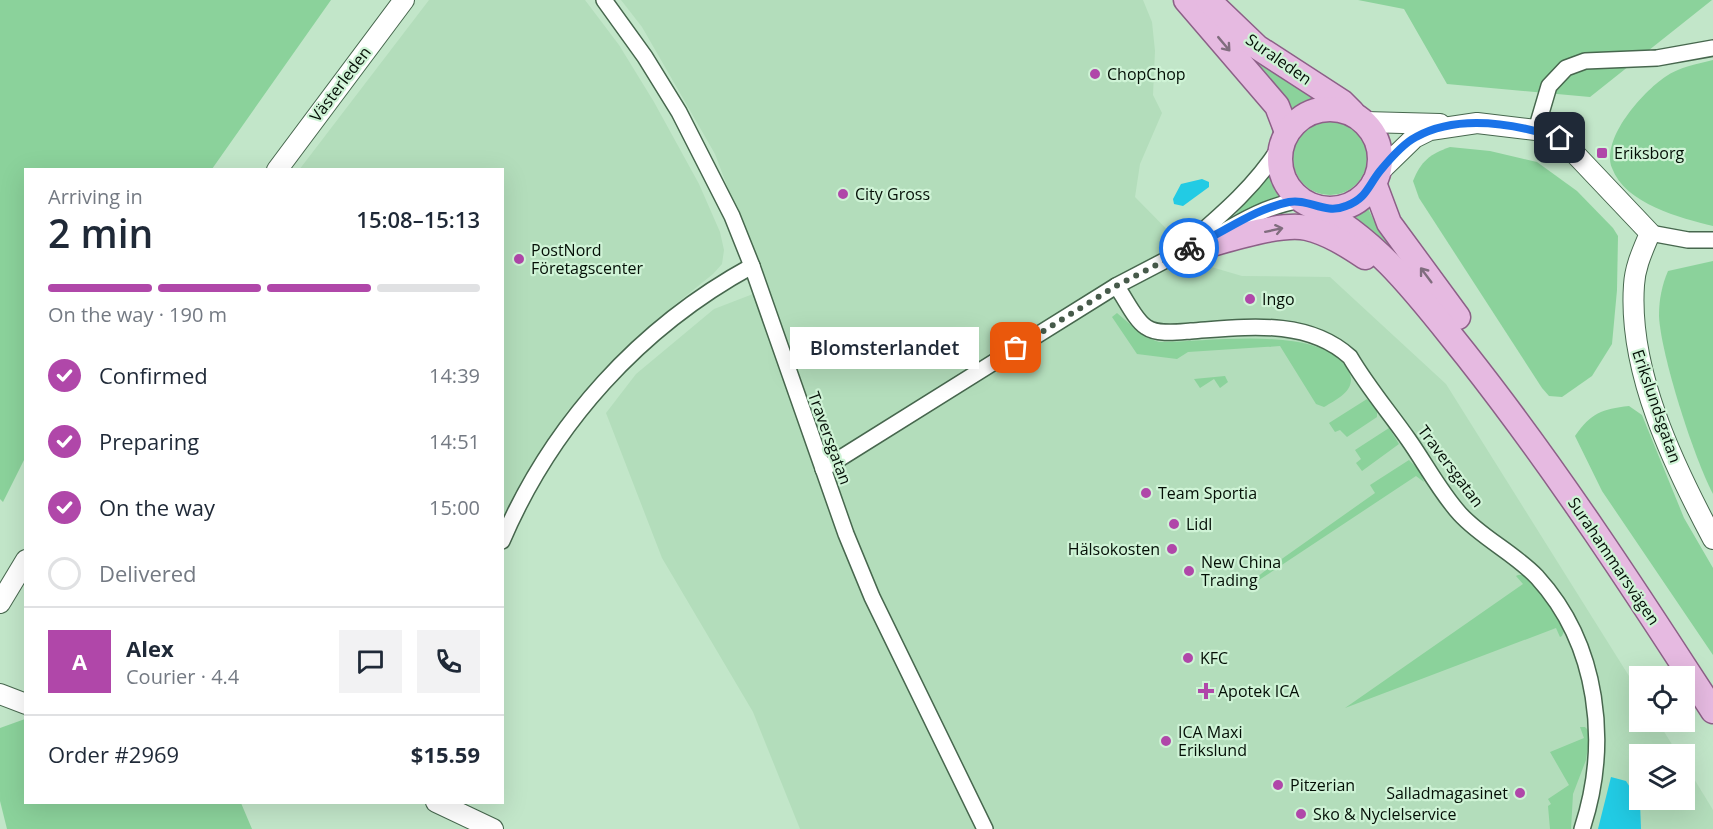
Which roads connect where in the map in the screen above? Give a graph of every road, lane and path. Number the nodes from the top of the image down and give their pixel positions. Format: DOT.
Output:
graph roads {
  1 [pos="404,0"];
  2 [pos="604,0"];
  3 [pos="1186,0"];
  4 [pos="1208,0"];
  5 [pos="1713,48"];
  6 [pos="1359,118"];
  7 [pos="1454,125"];
  8 [pos="1536,130"];
  9 [pos="1283,139"];
  10 [pos="278,168"];
  11 [pos="1376,178"];
  12 [pos="1306,203"];
  13 [pos="1650,233"];
  14 [pos="1713,240"];
  15 [pos="1177,254"];
  16 [pos="752,266"];
  17 [pos="1116,286"];
  18 [pos="1512,413"];
  19 [pos="823,470"];
  20 [pos="504,538"];
  21 [pos="1713,539"];
  22 [pos="24,563"];
  23 [pos="0,603"];
  24 [pos="0,694"];
  25 [pos="23,703"];
  26 [pos="0,707"];
  27 [pos="1713,711"];
  28 [pos="440,804"];
  29 [pos="493,829"];
  30 [pos="986,829"];
  31 [pos="1582,829"];
  1 -- 10 [label="street, Västerleden"];
  2 -- 16 [label="street, Traversgatan"];
  3 -- 9 [label="main road, Suraleden, one-way"];
  4 -- 6 [label="main road, Suraleden"];
  5 -- 8 [label="street"];
  6 -- 7 [label="street"];
  6 -- 9 [label="main road"];
  6 -- 11 [label="main road"];
  7 -- 8 [label="street"];
  7 -- 11 [label="street"];
  8 -- 13 [label="street"];
  9 -- 12 [label="main road"];
  9 -- 15 [label="street"];
  11 -- 12 [label="main road"];
  18 -- 11 [label="main road, Surahammarsvägen, one-way"];
  12 -- 15 [label="street"];
  12 -- 18 [label="main road, Surahammarsvägen"];
  13 -- 14 [label="street"];
  13 -- 21 [label="street, Erikslundsgatan"];
  15 -- 17 [label="street"];
  15 -- 18 [label="main road, one-way"];
  16 -- 19 [label="street, Traversgatan"];
  16 -- 20 [label="street"];
  17 -- 19 [label="street"];
  17 -- 31 [label="street, Traversgatan"];
  18 -- 27 [label="main road, Surahammarsvägen"];
  19 -- 30 [label="street, Traversgatan"];
  22 -- 23 [label="street"];
  24 -- 25 [label="street"];
  25 -- 26 [label="street"];
  28 -- 29 [label="street"];
}
